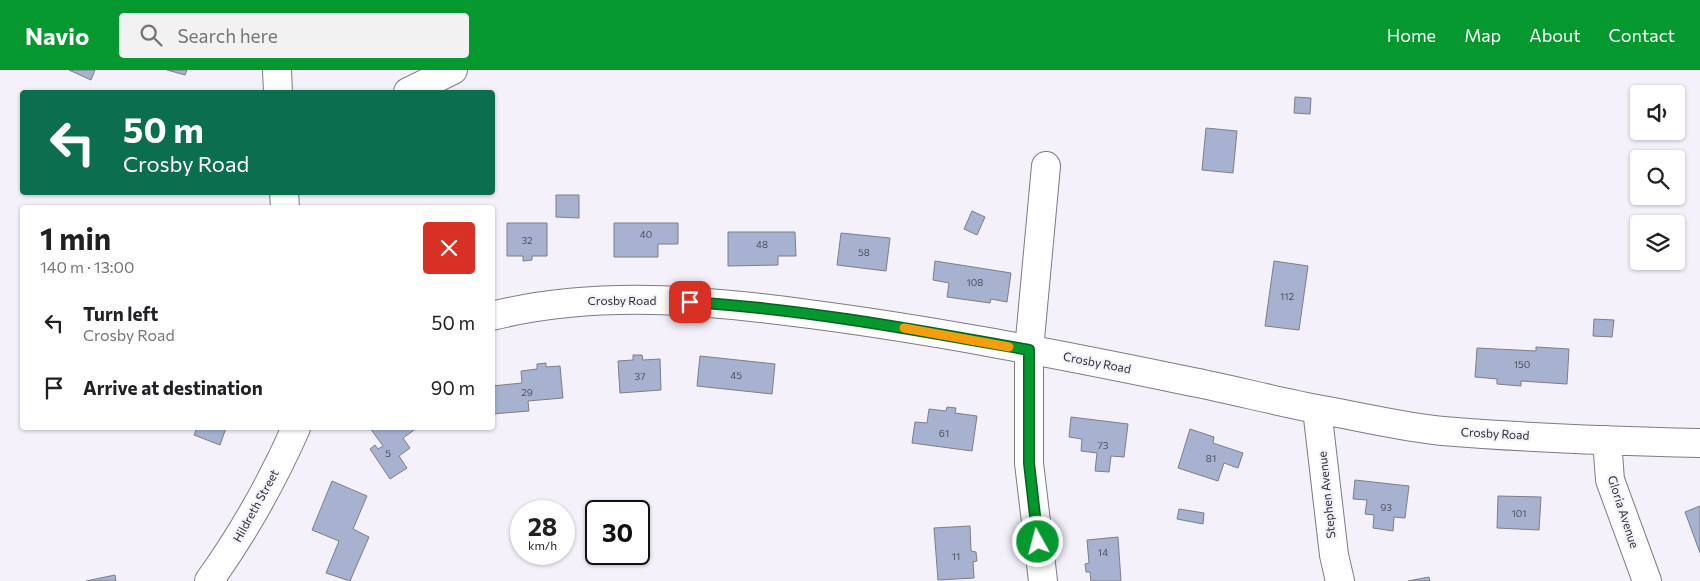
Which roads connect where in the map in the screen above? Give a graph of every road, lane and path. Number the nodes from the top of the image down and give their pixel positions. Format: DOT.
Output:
graph roads {
  1 [pos="277,70"];
  2 [pos="452,70"];
  3 [pos="278,90"];
  4 [pos="412,90"];
  5 [pos="1046,166"];
  6 [pos="495,315"];
  7 [pos="1029,350"];
  8 [pos="1317,409"];
  9 [pos="295,430"];
  10 [pos="1607,440"];
  11 [pos="1700,443"];
  12 [pos="209,581"];
  13 [pos="1043,581"];
  14 [pos="1340,581"];
  15 [pos="1647,581"];
  1 -- 3 [label="street"];
  2 -- 4 [label="street"];
  5 -- 7 [label="street"];
  6 -- 7 [label="street, Crosby Road"];
  7 -- 8 [label="street, Crosby Road"];
  7 -- 13 [label="street"];
  8 -- 10 [label="street, Crosby Road"];
  8 -- 14 [label="street, Stephen Avenue"];
  9 -- 12 [label="street, Hildreth Street"];
  10 -- 11 [label="street, Crosby Road"];
  10 -- 15 [label="street, Gloria Avenue"];
}
